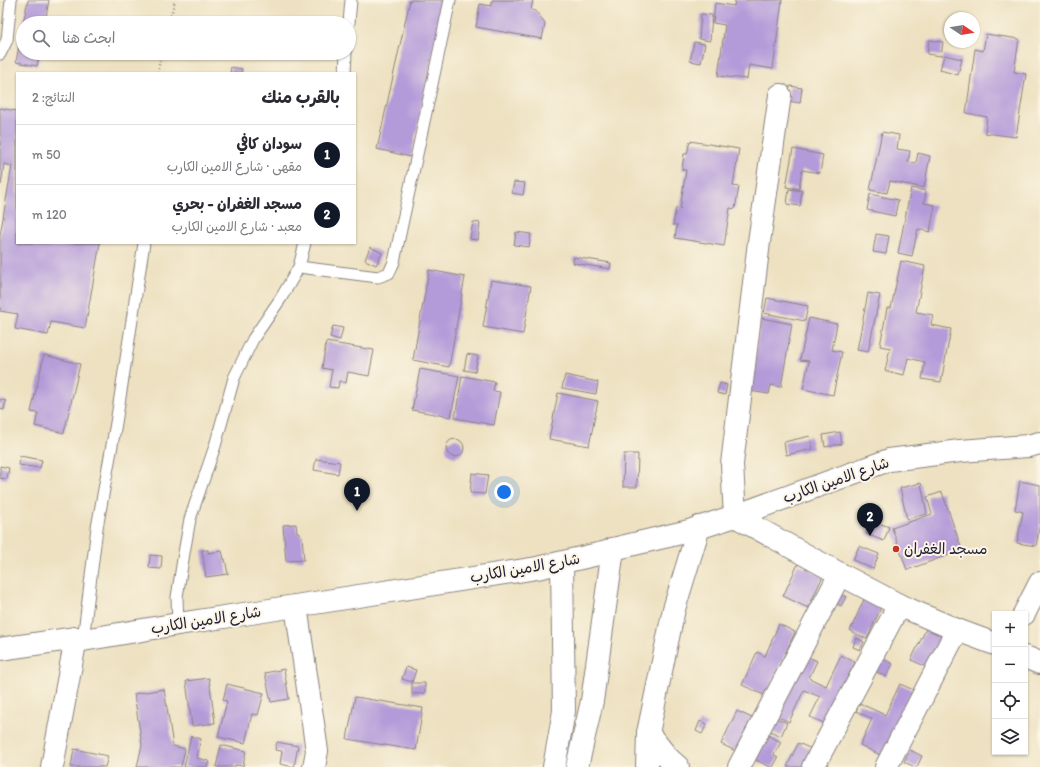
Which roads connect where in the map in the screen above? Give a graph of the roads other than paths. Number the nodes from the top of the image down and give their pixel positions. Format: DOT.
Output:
graph roads {
  1 [pos="10,0"];
  2 [pos="351,0"];
  3 [pos="450,0"];
  4 [pos="350,16"];
  5 [pos="0,54"];
  6 [pos="346,60"];
  7 [pos="345,72"];
  8 [pos="780,95"];
  9 [pos="144,244"];
  10 [pos="305,244"];
  11 [pos="299,267"];
  12 [pos="1040,443"];
  13 [pos="735,516"];
  14 [pos="698,527"];
  15 [pos="613,549"];
  16 [pos="562,563"];
  17 [pos="840,574"];
  18 [pos="1040,583"];
  19 [pos="899,605"];
  20 [pos="296,606"];
  21 [pos="1026,611"];
  22 [pos="178,624"];
  23 [pos="957,630"];
  24 [pos="80,639"];
  25 [pos="992,643"];
  26 [pos="0,648"];
  27 [pos="1028,658"];
  28 [pos="1040,663"];
  29 [pos="648,733"];
  30 [pos="52,767"];
  31 [pos="314,767"];
  32 [pos="554,767"];
  33 [pos="577,767"];
  34 [pos="647,767"];
  35 [pos="678,767"];
  36 [pos="739,767"];
  37 [pos="813,767"];
  38 [pos="886,767"];
  1 -- 5 [label="lane"];
  2 -- 4 [label="lane"];
  3 -- 11 [label="lane"];
  6 -- 7 [label="lane"];
  8 -- 13 [label="street"];
  9 -- 24 [label="lane"];
  10 -- 11 [label="lane"];
  11 -- 22 [label="lane"];
  12 -- 13 [label="street, شارع الامين الكارب"];
  13 -- 14 [label="street, شارع الامين الكارب"];
  13 -- 17 [label="street"];
  14 -- 15 [label="street, شارع الامين الكارب"];
  14 -- 29 [label="street"];
  15 -- 16 [label="street, شارع الامين الكارب"];
  15 -- 33 [label="street"];
  16 -- 20 [label="street, شارع الامين الكارب"];
  16 -- 32 [label="street"];
  17 -- 19 [label="street"];
  17 -- 36 [label="street"];
  18 -- 21 [label="street"];
  19 -- 23 [label="street"];
  19 -- 37 [label="street"];
  20 -- 22 [label="street, شارع الامين الكارب"];
  20 -- 31 [label="street"];
  22 -- 24 [label="street, شارع الامين الكارب"];
  23 -- 25 [label="street"];
  23 -- 38 [label="street"];
  24 -- 26 [label="street, شارع الامين الكارب"];
  24 -- 30 [label="street"];
  27 -- 28 [label="street"];
  29 -- 34 [label="street"];
  29 -- 35 [label="street"];
}
